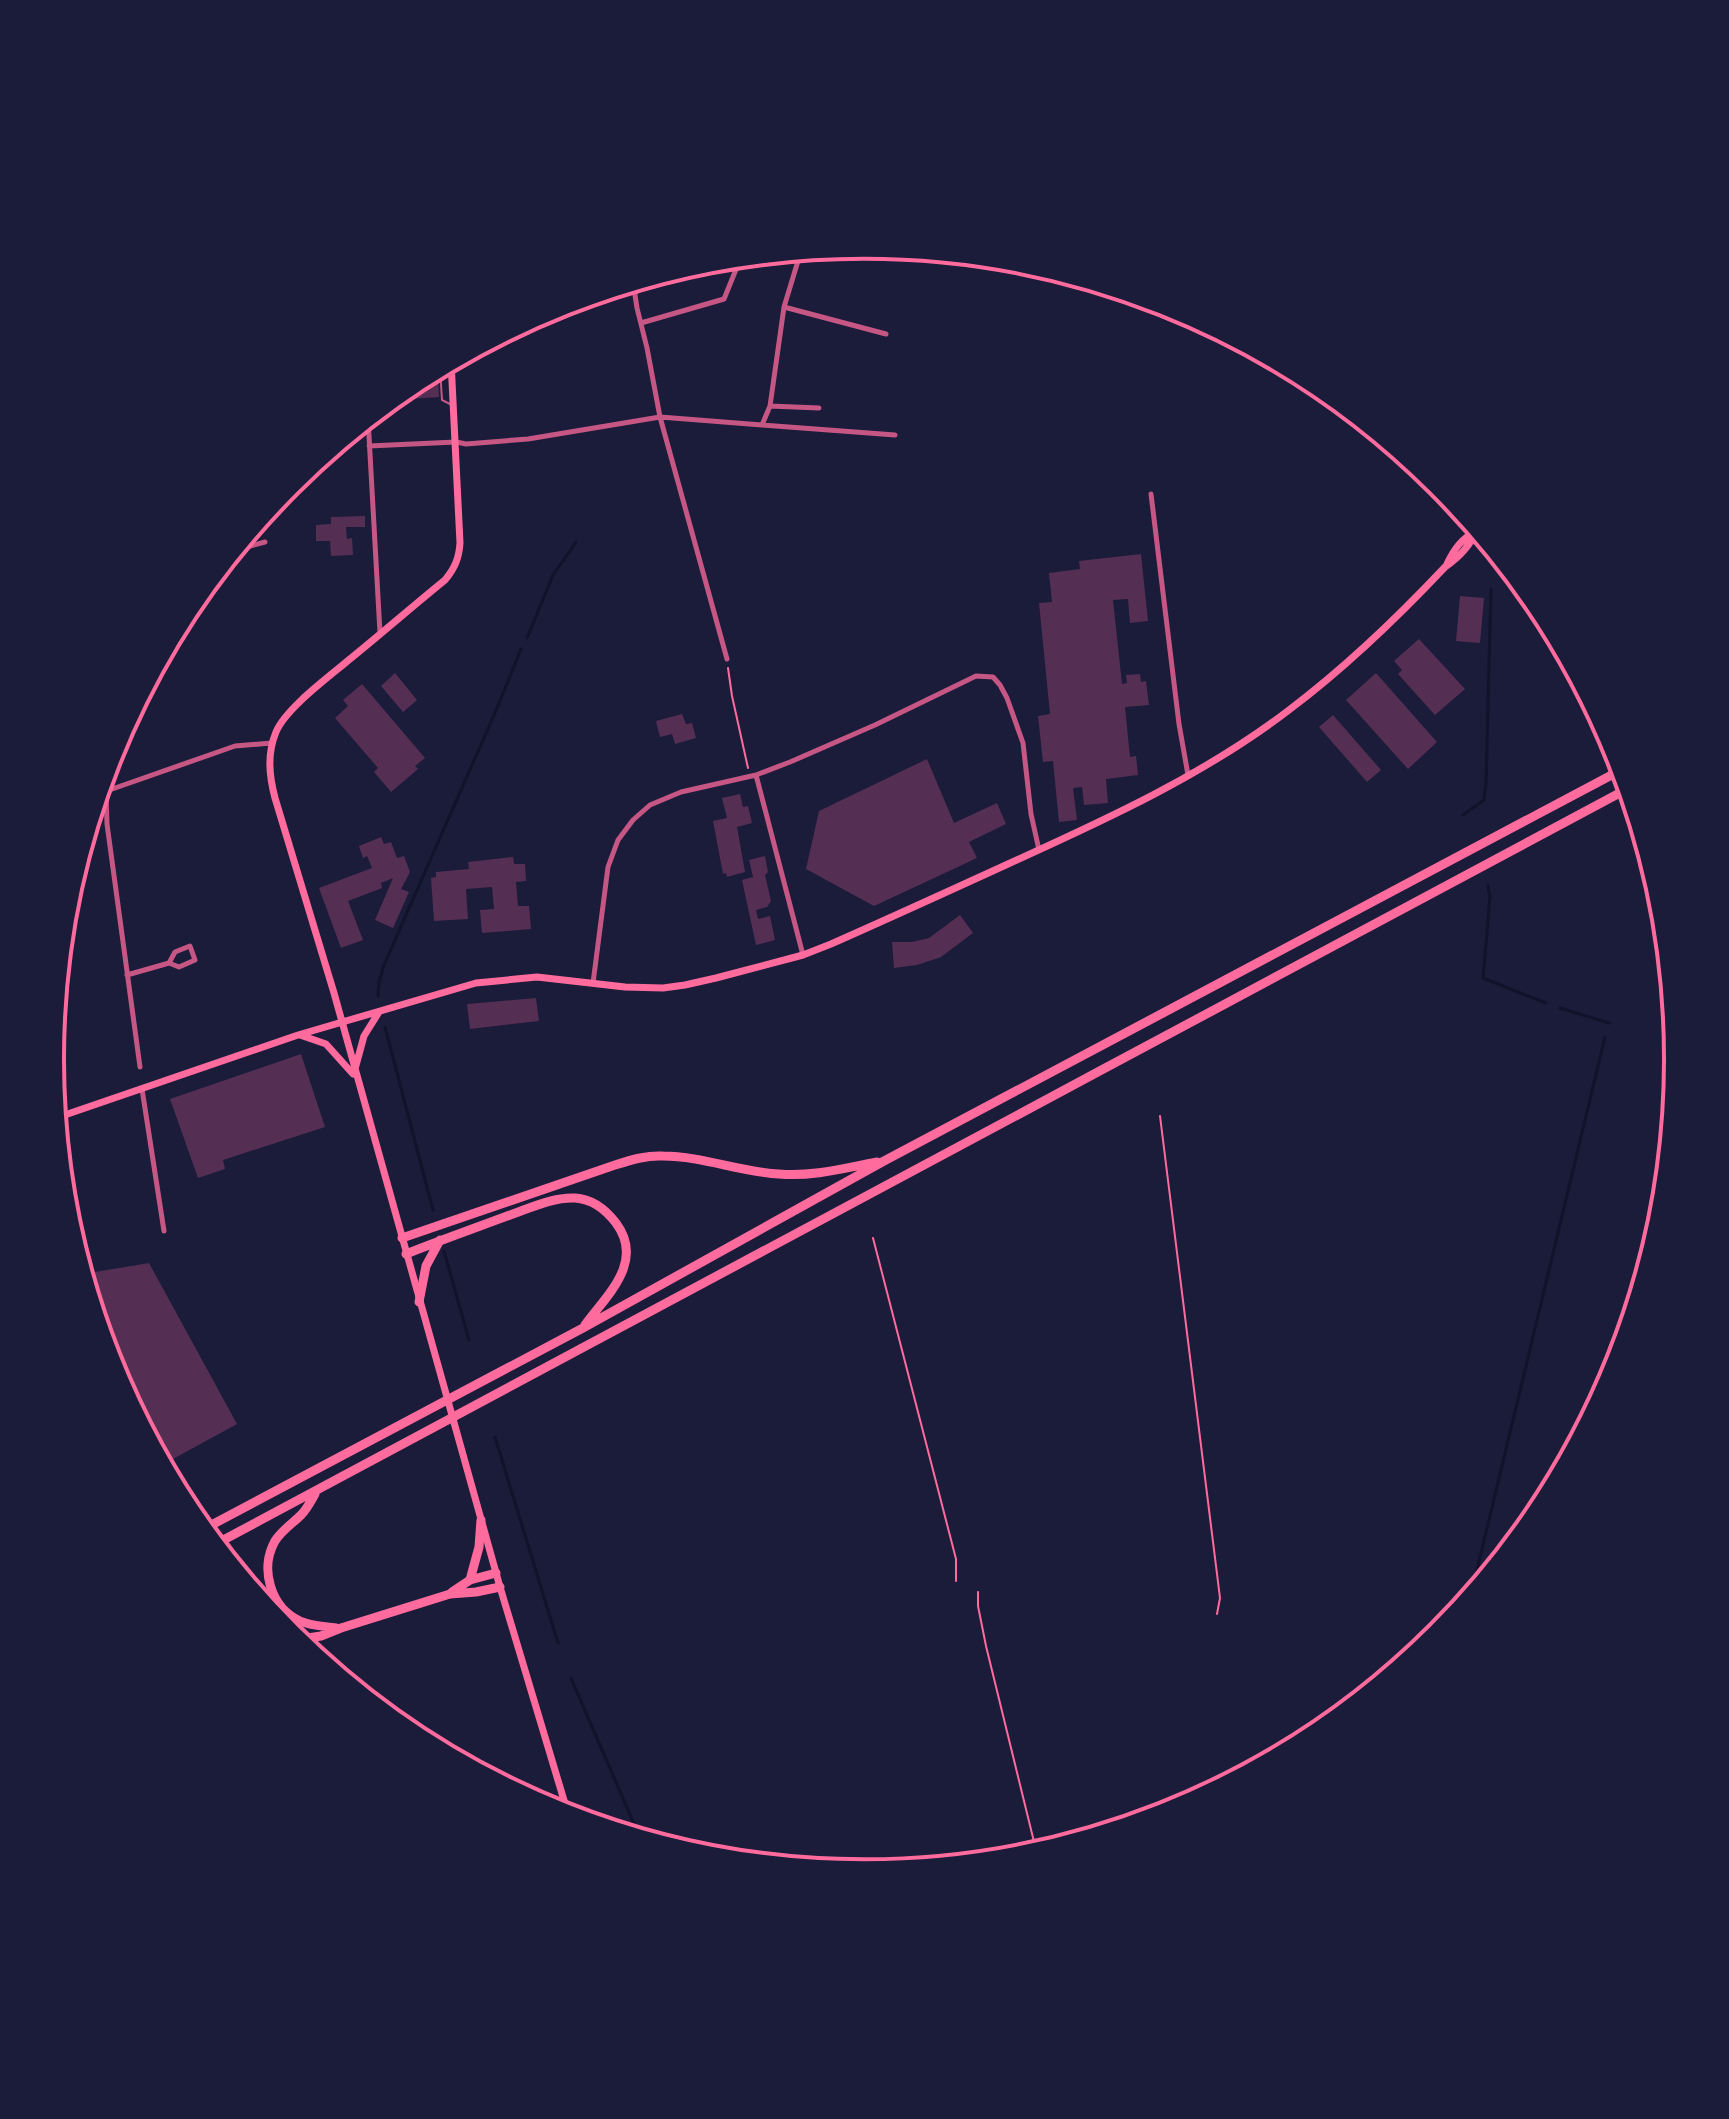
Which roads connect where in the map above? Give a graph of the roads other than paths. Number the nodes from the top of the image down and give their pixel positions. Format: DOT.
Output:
graph roads {
  1 [pos="798,262"];
  2 [pos="736,270"];
  3 [pos="635,293"];
  4 [pos="784,307"];
  5 [pos="641,323"];
  6 [pos="886,334"];
  7 [pos="450,375"];
  8 [pos="770,406"];
  9 [pos="819,408"];
  10 [pos="660,417"];
  11 [pos="762,425"];
  12 [pos="368,431"];
  13 [pos="895,435"];
  14 [pos="456,442"];
  15 [pos="369,446"];
  16 [pos="1151,494"];
  17 [pos="1468,535"];
  18 [pos="265,542"];
  19 [pos="253,543"];
  20 [pos="380,634"];
  21 [pos="727,659"];
  22 [pos="272,743"];
  23 [pos="756,775"];
  24 [pos="1612,775"];
  25 [pos="1188,776"];
  26 [pos="111,789"];
  27 [pos="1620,793"];
  28 [pos="106,801"];
  29 [pos="1039,850"];
  30 [pos="803,955"];
  31 [pos="169,963"];
  32 [pos="127,975"];
  33 [pos="593,983"];
  34 [pos="379,1012"];
  35 [pos="341,1023"];
  36 [pos="298,1035"];
  37 [pos="140,1067"];
  38 [pos="356,1074"];
  39 [pos="142,1088"];
  40 [pos="66,1114"];
  41 [pos="884,1161"];
  42 [pos="164,1231"];
  43 [pos="402,1238"];
  44 [pos="440,1240"];
  45 [pos="406,1254"];
  46 [pos="419,1302"];
  47 [pos="583,1328"];
  48 [pos="317,1491"];
  49 [pos="481,1520"];
  50 [pos="213,1524"];
  51 [pos="224,1540"];
  52 [pos="496,1573"];
  53 [pos="470,1580"];
  54 [pos="500,1587"];
  55 [pos="450,1594"];
  56 [pos="341,1628"];
  57 [pos="311,1638"];
  58 [pos="564,1801"];
  1 -- 4 [label="street"];
  2 -- 5 [label="street"];
  3 -- 5 [label="street"];
  4 -- 6 [label="street"];
  4 -- 8 [label="street"];
  5 -- 10 [label="street"];
  7 -- 14 [label="main road"];
  8 -- 9 [label="street"];
  8 -- 11 [label="street"];
  10 -- 11 [label="street"];
  10 -- 14 [label="street"];
  10 -- 21 [label="street"];
  11 -- 13 [label="street"];
  12 -- 15 [label="street"];
  14 -- 15 [label="street"];
  14 -- 20 [label="main road"];
  15 -- 20 [label="street"];
  16 -- 25 [label="street"];
  17 -- 25 [label="main road"];
  18 -- 19 [label="street"];
  20 -- 22 [label="main road"];
  22 -- 26 [label="street"];
  22 -- 35 [label="main road"];
  23 -- 29 [label="street"];
  23 -- 30 [label="street"];
  23 -- 33 [label="street"];
  24 -- 41 [label="highway"];
  25 -- 29 [label="main road"];
  27 -- 48 [label="highway"];
  28 -- 32 [label="street"];
  29 -- 30 [label="main road"];
  30 -- 33 [label="main road"];
  31 -- 31 [label="street"];
  31 -- 32 [label="street"];
  32 -- 37 [label="street"];
  33 -- 34 [label="main road"];
  34 -- 35 [label="main road"];
  34 -- 38 [label="main road"];
  35 -- 36 [label="main road"];
  35 -- 38 [label="main road"];
  36 -- 38 [label="main road"];
  36 -- 39 [label="main road"];
  38 -- 43 [label="main road"];
  39 -- 40 [label="main road"];
  39 -- 42 [label="street"];
  41 -- 43 [label="highway"];
  41 -- 47 [label="highway"];
  43 -- 45 [label="main road"];
  44 -- 45 [label="highway"];
  44 -- 46 [label="highway"];
  44 -- 47 [label="highway"];
  45 -- 46 [label="main road"];
  46 -- 49 [label="main road"];
  47 -- 50 [label="highway"];
  48 -- 51 [label="highway"];
  48 -- 56 [label="highway"];
  49 -- 52 [label="main road"];
  49 -- 53 [label="highway"];
  52 -- 53 [label="highway"];
  52 -- 54 [label="main road"];
  53 -- 55 [label="highway"];
  54 -- 55 [label="highway"];
  54 -- 58 [label="main road"];
  55 -- 56 [label="highway"];
  56 -- 57 [label="highway"];
}
